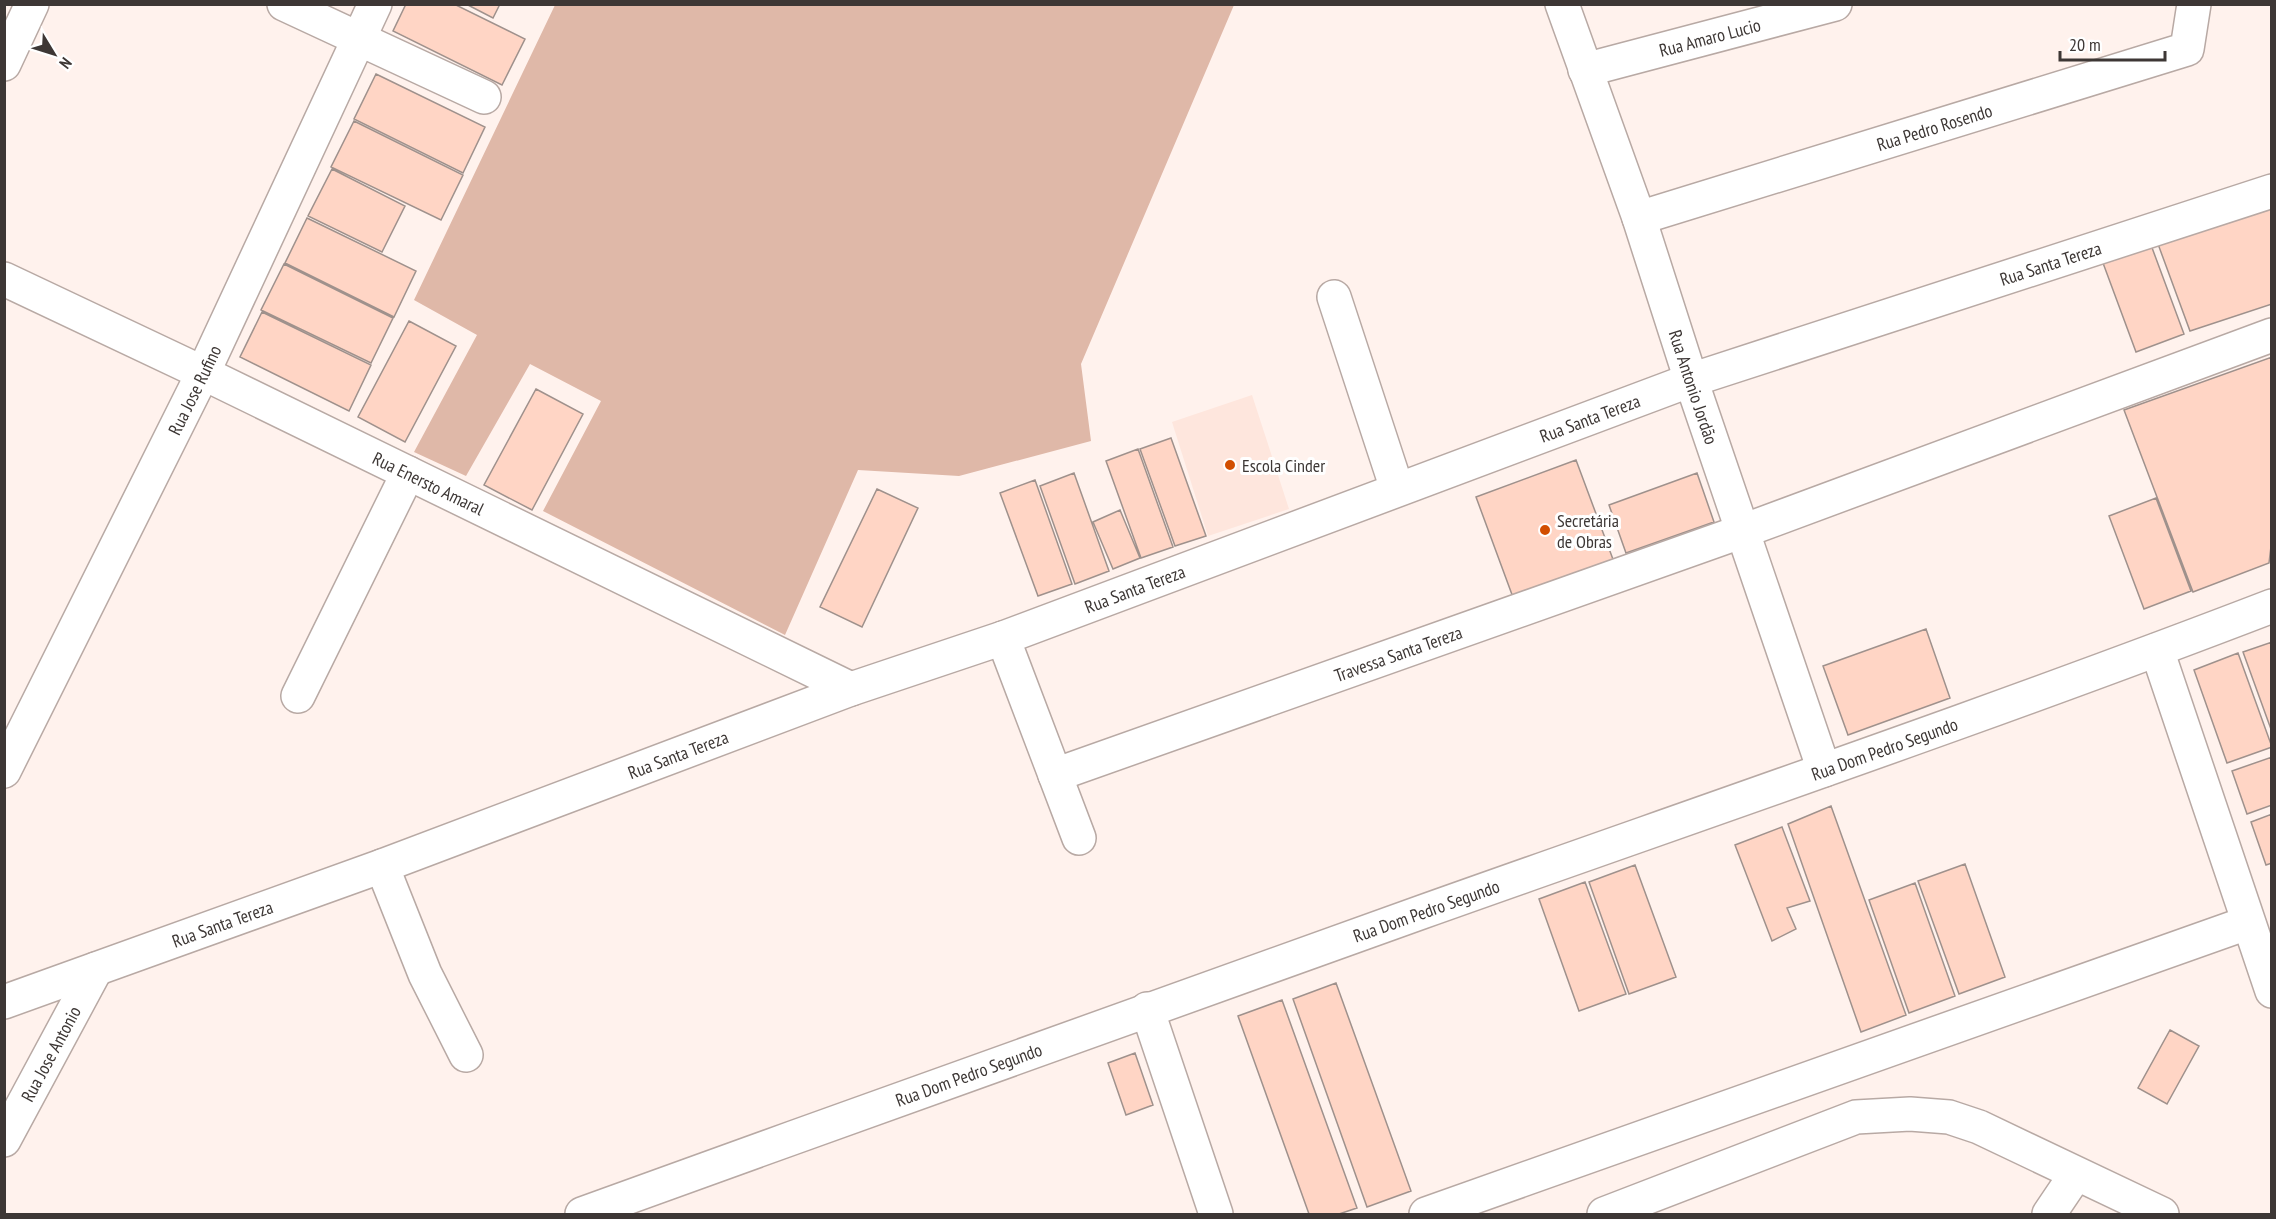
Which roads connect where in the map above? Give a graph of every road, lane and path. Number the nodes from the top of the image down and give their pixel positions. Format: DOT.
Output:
graph roads {
  1 [pos="32,4"];
  2 [pos="284,4"];
  3 [pos="375,4"];
  4 [pos="1562,4"];
  5 [pos="1835,4"];
  6 [pos="2194,4"];
  7 [pos="360,38"];
  8 [pos="4,64"];
  9 [pos="1585,70"];
  10 [pos="484,97"];
  11 [pos="2271,191"];
  12 [pos="1639,218"];
  13 [pos="4,279"];
  14 [pos="1334,297"];
  15 [pos="2271,335"];
  16 [pos="203,373"];
  17 [pos="1691,380"];
  18 [pos="408,473"];
  19 [pos="1398,489"];
  20 [pos="1743,531"];
  21 [pos="2271,606"];
  22 [pos="1003,638"];
  23 [pos="2157,650"];
  24 [pos="851,689"];
  25 [pos="298,696"];
  26 [pos="1824,770"];
  27 [pos="4,771"];
  28 [pos="1055,775"];
  29 [pos="1079,838"];
  30 [pos="382,866"];
  31 [pos="2247,923"];
  32 [pos="96,969"];
  33 [pos="2271,991"];
  34 [pos="4,1002"];
  35 [pos="1147,1009"];
  36 [pos="466,1055"];
  37 [pos="4,1140"];
  38 [pos="2076,1174"];
  39 [pos="582,1215"];
  40 [pos="1216,1215"];
  41 [pos="1426,1215"];
  42 [pos="1604,1215"];
  43 [pos="2049,1215"];
  44 [pos="2162,1215"];
  1 -- 8 [label="street"];
  2 -- 7 [label="street"];
  3 -- 7 [label="street, Rua Jose Rufino"];
  4 -- 9 [label="street, Rua Antonio Jordão"];
  5 -- 9 [label="street, Rua Amaro Lucio"];
  6 -- 12 [label="street, Rua Pedro Rosendo"];
  7 -- 10 [label="street"];
  7 -- 16 [label="street, Rua Jose Rufino"];
  9 -- 12 [label="street, Rua Antonio Jordão"];
  11 -- 17 [label="street, Rua Santa Tereza"];
  12 -- 17 [label="street, Rua Antonio Jordão"];
  13 -- 16 [label="street, Rua Enersto Amaral"];
  14 -- 19 [label="street"];
  15 -- 20 [label="street, Travessa Santa Tereza"];
  16 -- 18 [label="street, Rua Enersto Amaral"];
  16 -- 27 [label="street, Rua Jose Rufino"];
  17 -- 19 [label="street, Rua Santa Tereza"];
  17 -- 20 [label="street, Rua Antonio Jordão"];
  18 -- 24 [label="street, Rua Enersto Amaral"];
  18 -- 25 [label="street"];
  19 -- 22 [label="street, Rua Santa Tereza"];
  20 -- 26 [label="street, Rua Antonio Jordão"];
  20 -- 28 [label="street, Travessa Santa Tereza"];
  21 -- 23 [label="street, Rua Dom Pedro Segundo"];
  22 -- 24 [label="street, Rua Santa Tereza"];
  22 -- 28 [label="street"];
  23 -- 26 [label="street, Rua Dom Pedro Segundo"];
  23 -- 31 [label="street"];
  24 -- 30 [label="street, Rua Santa Tereza"];
  26 -- 35 [label="street, Rua Dom Pedro Segundo"];
  28 -- 29 [label="street"];
  30 -- 32 [label="street, Rua Santa Tereza"];
  30 -- 36 [label="street"];
  31 -- 33 [label="street"];
  31 -- 41 [label="street"];
  32 -- 34 [label="street, Rua Santa Tereza"];
  32 -- 37 [label="street, Rua Jose Antonio"];
  35 -- 39 [label="street, Rua Dom Pedro Segundo"];
  35 -- 40 [label="street"];
  38 -- 42 [label="street"];
  38 -- 43 [label="street"];
  38 -- 44 [label="street"];
}
